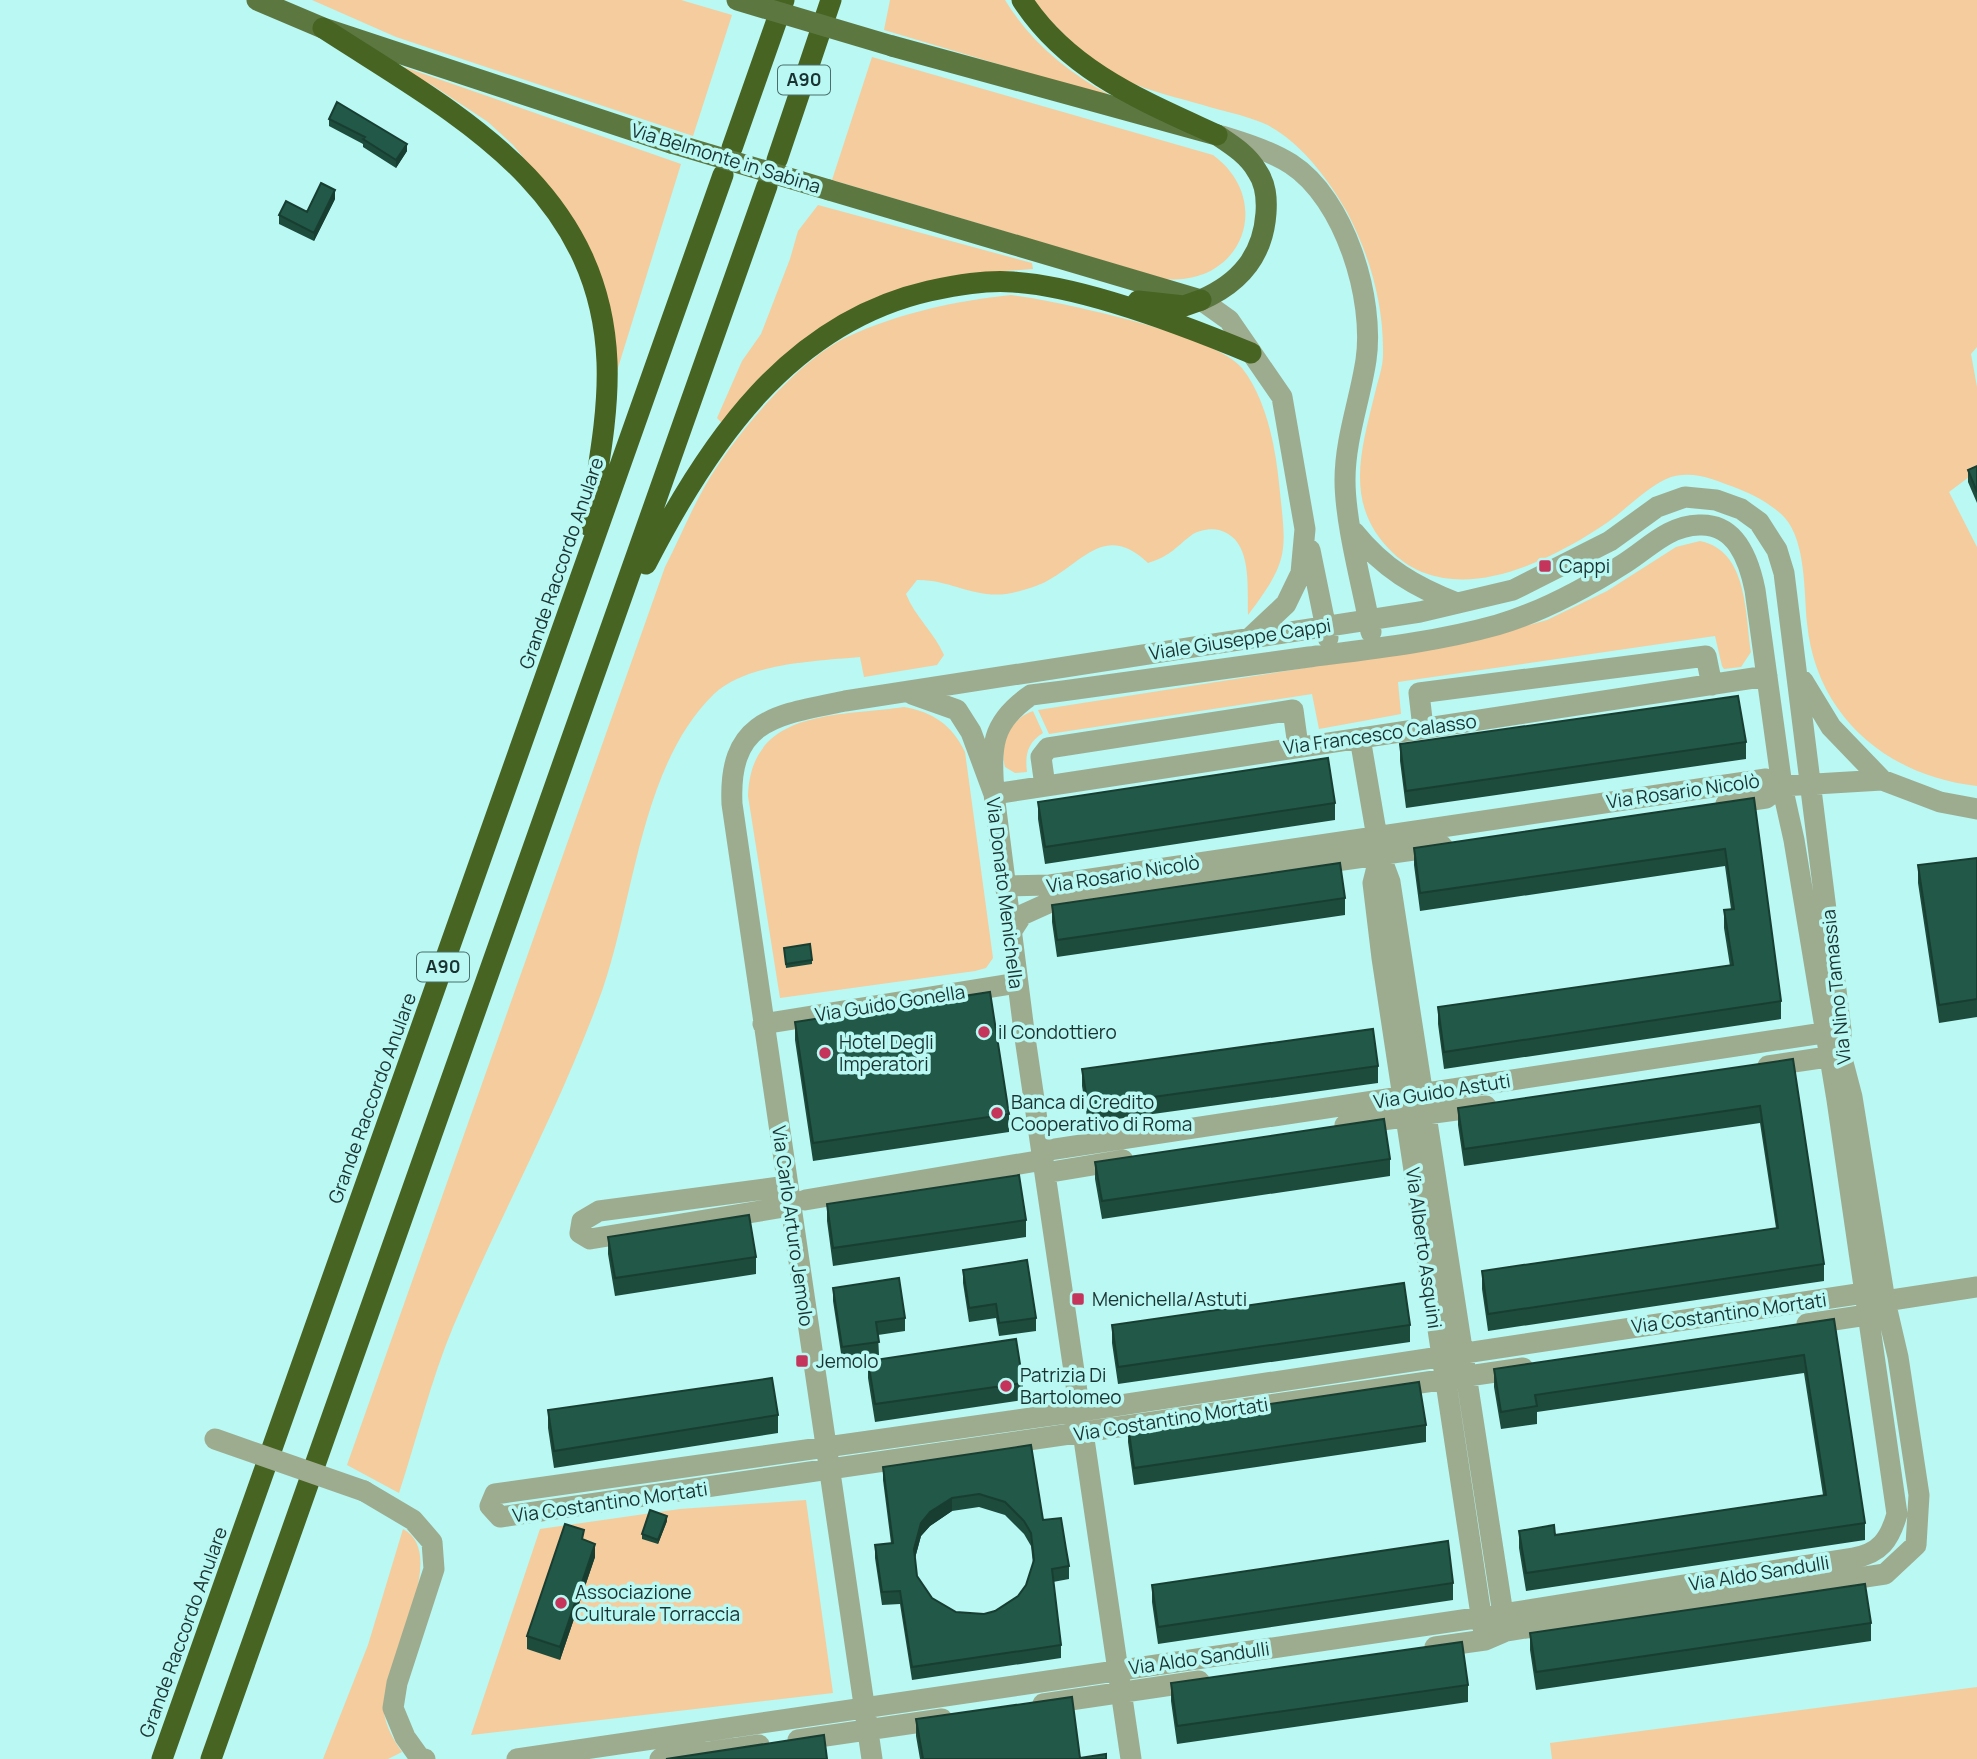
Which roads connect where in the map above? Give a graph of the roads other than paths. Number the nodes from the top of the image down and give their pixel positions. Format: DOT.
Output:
graph roads {
  1 [pos="257,0"];
  2 [pos="737,0"];
  3 [pos="784,0"];
  4 [pos="831,0"];
  5 [pos="1022,0"];
  6 [pos="323,28"];
  7 [pos="1217,135"];
  8 [pos="732,148"];
  9 [pos="776,160"];
  10 [pos="723,175"];
  11 [pos="767,186"];
  12 [pos="1080,295"];
  13 [pos="1201,300"];
  14 [pos="1251,353"];
  15 [pos="1716,500"];
  16 [pos="1306,529"];
  17 [pos="1352,529"];
  18 [pos="1725,531"];
  19 [pos="582,575"];
  20 [pos="1457,603"];
  21 [pos="1369,620"];
  22 [pos="1326,626"];
  23 [pos="1251,637"];
  24 [pos="608,638"];
  25 [pos="1375,648"];
  26 [pos="1331,654"];
  27 [pos="1796,667"];
  28 [pos="1767,676"];
  29 [pos="1712,685"];
  30 [pos="906,692"];
  31 [pos="1423,728"];
  32 [pos="749,738"];
  33 [pos="1360,738"];
  34 [pos="1298,746"];
  35 [pos="1882,780"];
  36 [pos="1811,782"];
  37 [pos="1045,786"];
  38 [pos="1782,786"];
  39 [pos="994,794"];
  40 [pos="1977,809"];
  41 [pos="1379,845"];
  42 [pos="1005,886"];
  43 [pos="1011,932"];
  44 [pos="1017,983"];
  45 [pos="763,1024"];
  46 [pos="1833,1031"];
  47 [pos="1835,1056"];
  48 [pos="1754,1068"];
  49 [pos="1511,1102"];
  50 [pos="1415,1105"];
  51 [pos="1044,1161"];
  52 [pos="794,1197"];
  53 [pos="1977,1287"];
  54 [pos="1864,1293"];
  55 [pos="1885,1301"];
  56 [pos="1867,1315"];
  57 [pos="1791,1326"];
  58 [pos="1461,1352"];
  59 [pos="1549,1364"];
  60 [pos="1450,1370"];
  61 [pos="1083,1421"];
  62 [pos="215,1439"];
  63 [pos="826,1448"];
  64 [pos="830,1471"];
  65 [pos="1916,1545"];
  66 [pos="1879,1550"];
  67 [pos="1481,1617"];
  68 [pos="1505,1623"];
  69 [pos="1485,1640"];
  70 [pos="1415,1650"];
  71 [pos="1215,1678"];
  72 [pos="1119,1680"];
  73 [pos="865,1706"];
  74 [pos="1020,1707"];
  75 [pos="967,1716"];
  76 [pos="868,1731"];
  77 [pos="162,1759"];
  78 [pos="211,1759"];
  79 [pos="425,1759"];
  80 [pos="517,1759"];
  81 [pos="660,1759"];
  82 [pos="872,1759"];
  83 [pos="1131,1759"];
  1 -- 6 [label="main road, Via Belmonte in Sabina"];
  2 -- 7 [label="main road, bridge"];
  3 -- 8 [label="highway, A90"];
  4 -- 9 [label="highway, A90"];
  5 -- 7 [label="highway"];
  6 -- 13 [label="main road, Via Belmonte in Sabina, bridge"];
  6 -- 19 [label="highway"];
  7 -- 13 [label="main road"];
  7 -- 17 [label="street"];
  10 -- 19 [label="highway, Grande Raccordo Anulare / A90"];
  11 -- 24 [label="highway, A90"];
  12 -- 13 [label="highway"];
  12 -- 14 [label="highway"];
  12 -- 24 [label="highway"];
  13 -- 14 [label="street, Via Belmonte in Sabina"];
  14 -- 16 [label="street, Via Belmonte in Sabina"];
  15 -- 20 [label="street, Viale Giuseppe Cappi"];
  15 -- 27 [label="street, Via Nino Tamassia"];
  16 -- 22 [label="street"];
  16 -- 23 [label="street, Via Belmonte in Sabina"];
  17 -- 20 [label="street"];
  17 -- 21 [label="street"];
  18 -- 25 [label="street, Viale Giuseppe Cappi"];
  18 -- 28 [label="street, Via Nino Tamassia"];
  19 -- 77 [label="highway, Grande Raccordo Anulare / A90"];
  20 -- 21 [label="street, Viale Giuseppe Cappi"];
  21 -- 22 [label="street, Viale Giuseppe Cappi"];
  21 -- 25 [label="street"];
  22 -- 23 [label="street, Viale Giuseppe Cappi"];
  22 -- 26 [label="street"];
  23 -- 30 [label="street, Viale Giuseppe Cappi"];
  24 -- 78 [label="highway, A90"];
  25 -- 26 [label="street, Viale Giuseppe Cappi"];
  26 -- 39 [label="street, Viale Giuseppe Cappi"];
  27 -- 35 [label="street"];
  27 -- 36 [label="street, Via Nino Tamassia"];
  28 -- 29 [label="street, Via Francesco Calasso"];
  28 -- 38 [label="street, Via Nino Tamassia"];
  29 -- 31 [label="street, Via Francesco Calasso"];
  29 -- 31 [label="street"];
  30 -- 32 [label="street, Viale Giuseppe Cappi"];
  30 -- 39 [label="street, Via Donato Menichella"];
  31 -- 33 [label="street, Via Francesco Calasso"];
  32 -- 45 [label="street, Via Carlo Arturo Jemolo"];
  33 -- 34 [label="street, Via Francesco Calasso"];
  33 -- 41 [label="street, Via Alberto Asquini"];
  34 -- 37 [label="street, Via Francesco Calasso"];
  34 -- 37 [label="street"];
  35 -- 36 [label="street, Via Rosario Nicolò"];
  35 -- 40 [label="street"];
  36 -- 38 [label="street, Via Rosario Nicolò"];
  36 -- 46 [label="street, Via Nino Tamassia"];
  37 -- 39 [label="street, Via Francesco Calasso"];
  38 -- 41 [label="street, Via Rosario Nicolò"];
  38 -- 46 [label="street, Via Nino Tamassia"];
  39 -- 42 [label="street, Via Donato Menichella"];
  41 -- 42 [label="street, Via Rosario Nicolò"];
  41 -- 43 [label="street, Via Rosario Nicolò"];
  41 -- 50 [label="street, Via Alberto Asquini"];
  42 -- 43 [label="street, Via Donato Menichella"];
  43 -- 44 [label="street, Via Donato Menichella"];
  44 -- 45 [label="street, Via Guido Gonella"];
  44 -- 51 [label="street, Via Donato Menichella"];
  45 -- 52 [label="street, Via Carlo Arturo Jemolo"];
  46 -- 47 [label="street, Via Nino Tamassia"];
  46 -- 50 [label="street, Via Guido Astuti"];
  47 -- 48 [label="street"];
  47 -- 54 [label="street, Via Nino Tamassia"];
  47 -- 55 [label="street, Via Nino Tamassia"];
  49 -- 50 [label="street, Via Guido Astuti"];
  50 -- 51 [label="street, Via Guido Astuti"];
  50 -- 51 [label="street, Via Guido Astuti"];
  50 -- 58 [label="street, Via Alberto Asquini"];
  50 -- 60 [label="street, Via Alberto Asquini"];
  51 -- 52 [label="street"];
  51 -- 61 [label="street, Via Donato Menichella"];
  52 -- 52 [label="street"];
  52 -- 63 [label="street, Via Carlo Arturo Jemolo"];
  53 -- 55 [label="street"];
  54 -- 55 [label="street, Via Costantino Mortati"];
  54 -- 56 [label="street, Via Nino Tamassia"];
  54 -- 58 [label="street, Via Costantino Mortati"];
  55 -- 56 [label="street, Via Costantino Mortati"];
  55 -- 65 [label="street, Via Nino Tamassia"];
  56 -- 57 [label="street, Via Costantino Mortati"];
  56 -- 66 [label="street, Via Nino Tamassia"];
  58 -- 60 [label="street, Via Alberto Asquini"];
  59 -- 60 [label="street, Via Costantino Mortati"];
  60 -- 61 [label="street, Via Costantino Mortati"];
  60 -- 67 [label="street, Via Alberto Asquini"];
  60 -- 68 [label="street, Via Alberto Asquini"];
  61 -- 63 [label="street, Via Costantino Mortati"];
  61 -- 64 [label="street, Via Costantino Mortati"];
  61 -- 72 [label="street, Via Donato Menichella"];
  62 -- 79 [label="street, bridge"];
  63 -- 64 [label="street, Via Carlo Arturo Jemolo"];
  63 -- 64 [label="street, Via Costantino Mortati"];
  64 -- 73 [label="street, Via Carlo Arturo Jemolo"];
  65 -- 68 [label="street, Via Aldo Sandulli"];
  66 -- 68 [label="street, Via Aldo Sandulli"];
  67 -- 68 [label="street, Via Aldo Sandulli"];
  67 -- 69 [label="street, Via Alberto Asquini"];
  67 -- 72 [label="street, Via Aldo Sandulli"];
  68 -- 69 [label="street, Via Aldo Sandulli"];
  69 -- 70 [label="street, Via Aldo Sandulli"];
  71 -- 72 [label="street, Via Aldo Sandulli"];
  72 -- 73 [label="street, Via Aldo Sandulli"];
  72 -- 74 [label="street, Via Aldo Sandulli"];
  72 -- 83 [label="street, Via Donato Menichella"];
  73 -- 76 [label="street, Via Carlo Arturo Jemolo"];
  73 -- 80 [label="street, Via Aldo Sandulli"];
  75 -- 76 [label="street"];
  76 -- 81 [label="street"];
  76 -- 82 [label="street, Via Carlo Arturo Jemolo"];
}
